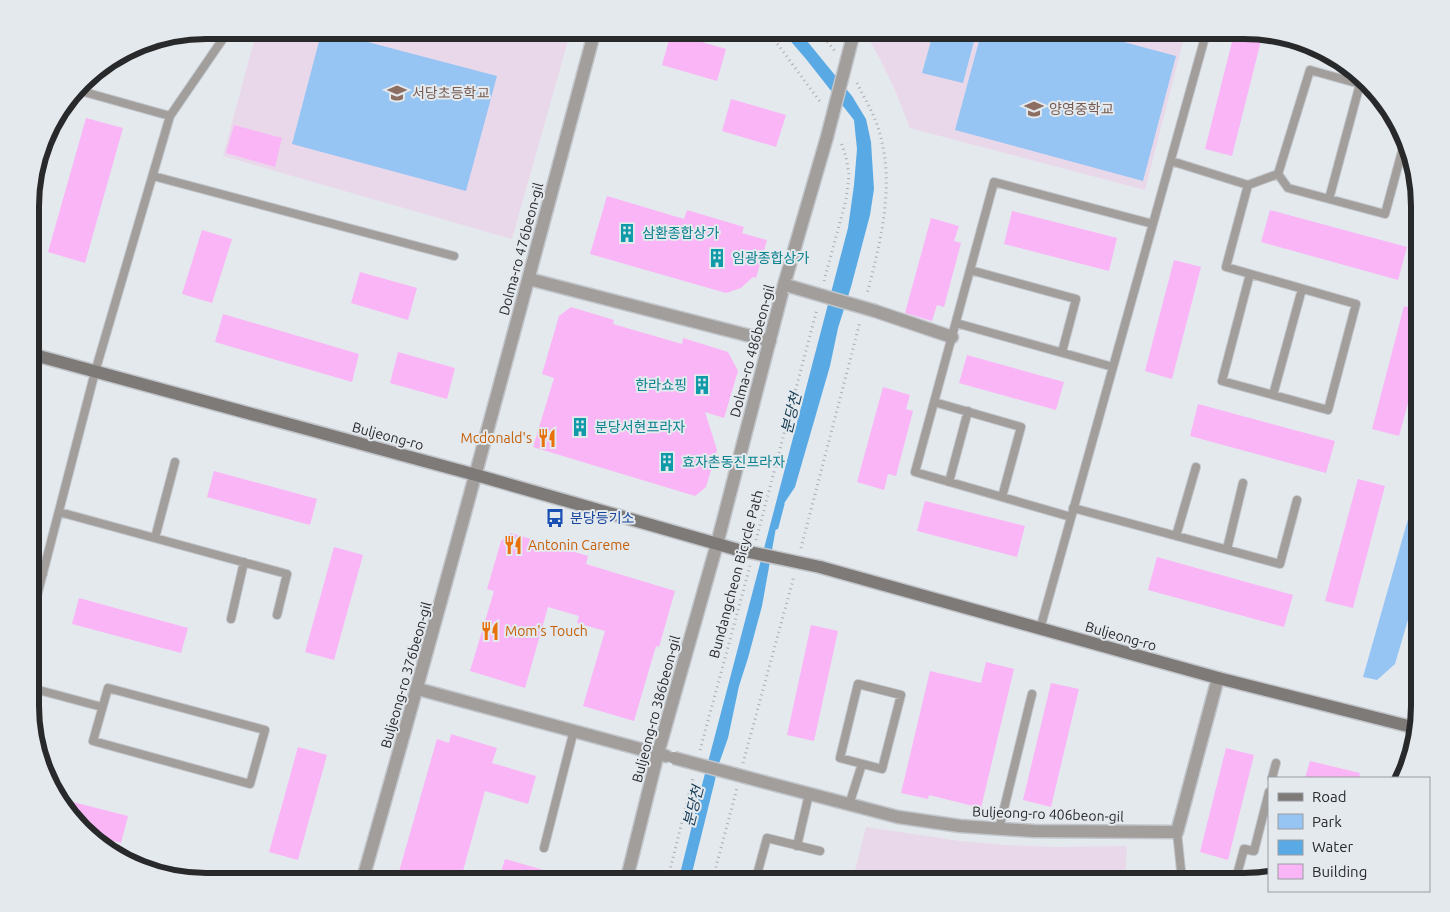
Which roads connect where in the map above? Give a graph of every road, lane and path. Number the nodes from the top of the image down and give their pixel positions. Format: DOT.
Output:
graph roads {
  1 [pos="222,39"];
  2 [pos="593,39"];
  3 [pos="773,39"];
  4 [pos="825,39"];
  5 [pos="853,39"];
  6 [pos="1205,39"];
  7 [pos="837,53"];
  8 [pos="853,76"];
  9 [pos="1357,83"];
  10 [pos="1362,88"];
  11 [pos="84,92"];
  12 [pos="825,111"];
  13 [pos="170,116"];
  14 [pos="840,140"];
  15 [pos="1402,151"];
  16 [pos="1171,160"];
  17 [pos="1278,174"];
  18 [pos="153,176"];
  19 [pos="1248,185"];
  20 [pos="1329,199"];
  21 [pos="1153,224"];
  22 [pos="454,256"];
  23 [pos="970,270"];
  24 [pos="1250,274"];
  25 [pos="529,278"];
  26 [pos="787,285"];
  27 [pos="1302,289"];
  28 [pos="822,290"];
  29 [pos="866,298"];
  30 [pos="817,308"];
  31 [pos="861,317"];
  32 [pos="956,322"];
  33 [pos="952,337"];
  34 [pos="770,341"];
  35 [pos="1062,352"];
  36 [pos="39,356"];
  37 [pos="1113,367"];
  38 [pos="96,372"];
  39 [pos="1273,395"];
  40 [pos="934,402"];
  41 [pos="968,412"];
  42 [pos="175,462"];
  43 [pos="1196,467"];
  44 [pos="476,475"];
  45 [pos="949,482"];
  46 [pos="1243,483"];
  47 [pos="1002,497"];
  48 [pos="1297,500"];
  49 [pos="1073,508"];
  50 [pos="59,512"];
  51 [pos="1071,517"];
  52 [pos="1176,536"];
  53 [pos="155,538"];
  54 [pos="756,540"];
  55 [pos="717,544"];
  56 [pos="1226,550"];
  57 [pos="800,552"];
  58 [pos="752,558"];
  59 [pos="244,562"];
  60 [pos="795,571"];
  61 [pos="39,573"];
  62 [pos="43,574"];
  63 [pos="39,590"];
  64 [pos="277,615"];
  65 [pos="231,619"];
  66 [pos="1040,629"];
  67 [pos="1218,678"];
  68 [pos="418,689"];
  69 [pos="39,690"];
  70 [pos="1032,694"];
  71 [pos="102,707"];
  72 [pos="1410,726"];
  73 [pos="574,730"];
  74 [pos="658,753"];
  75 [pos="699,756"];
  76 [pos="1276,763"];
  77 [pos="862,764"];
  78 [pos="741,771"];
  79 [pos="694,773"];
  80 [pos="1272,777"];
  81 [pos="739,780"];
  82 [pos="809,794"];
  83 [pos="1268,796"];
  84 [pos="849,805"];
  85 [pos="999,829"];
  86 [pos="1177,832"];
  87 [pos="797,846"];
  88 [pos="544,848"];
  89 [pos="820,851"];
  90 [pos="365,873"];
  91 [pos="628,873"];
  92 [pos="669,873"];
  93 [pos="714,873"];
  94 [pos="757,873"];
  95 [pos="1181,873"];
  96 [pos="1237,873"];
  1 -- 13 [label="lane"];
  2 -- 25 [label="street, Dolma-ro 476beon-gil"];
  3 -- 12 [label="path"];
  4 -- 7 [label="path"];
  5 -- 26 [label="street, Dolma-ro 486beon-gil, bridge"];
  6 -- 16 [label="lane"];
  8 -- 29 [label="path"];
  9 -- 17 [label="lane"];
  10 -- 20 [label="lane"];
  11 -- 13 [label="lane"];
  13 -- 18 [label="lane"];
  14 -- 28 [label="path"];
  15 -- 20 [label="lane"];
  16 -- 19 [label="lane"];
  16 -- 21 [label="lane"];
  17 -- 19 [label="lane"];
  17 -- 20 [label="lane"];
  18 -- 22 [label="lane"];
  18 -- 38 [label="lane"];
  19 -- 24 [label="lane"];
  21 -- 23 [label="lane"];
  21 -- 37 [label="lane"];
  23 -- 32 [label="lane"];
  23 -- 35 [label="lane"];
  24 -- 27 [label="lane"];
  24 -- 39 [label="lane"];
  25 -- 34 [label="street"];
  25 -- 44 [label="street, Dolma-ro 476beon-gil"];
  26 -- 33 [label="street, bridge"];
  26 -- 34 [label="street, Dolma-ro 486beon-gil"];
  27 -- 39 [label="lane"];
  27 -- 39 [label="lane"];
  30 -- 54 [label="path, Bundangcheon Bicycle Path"];
  31 -- 57 [label="path"];
  32 -- 33 [label="lane"];
  32 -- 35 [label="lane"];
  33 -- 40 [label="lane"];
  34 -- 55 [label="street, Dolma-ro 486beon-gil"];
  35 -- 37 [label="lane"];
  36 -- 38 [label="main road, Buljeong-ro"];
  37 -- 49 [label="lane"];
  38 -- 44 [label="main road, Buljeong-ro"];
  38 -- 50 [label="lane"];
  40 -- 41 [label="lane"];
  40 -- 45 [label="lane"];
  41 -- 45 [label="lane"];
  41 -- 47 [label="lane"];
  42 -- 53 [label="lane"];
  43 -- 52 [label="lane"];
  44 -- 55 [label="main road, Buljeong-ro"];
  44 -- 68 [label="street, Buljeong-ro 376beon-gil"];
  45 -- 47 [label="lane"];
  46 -- 56 [label="lane"];
  47 -- 51 [label="lane"];
  48 -- 56 [label="lane"];
  49 -- 51 [label="lane"];
  49 -- 52 [label="lane"];
  50 -- 53 [label="lane"];
  50 -- 62 [label="lane"];
  51 -- 66 [label="lane"];
  52 -- 56 [label="lane"];
  53 -- 59 [label="lane"];
  55 -- 66 [label="main road, Buljeong-ro, bridge"];
  55 -- 74 [label="street, Buljeong-ro 386beon-gil"];
  58 -- 75 [label="path, Bundangcheon Bicycle Path"];
  59 -- 64 [label="lane"];
  59 -- 65 [label="lane"];
  60 -- 78 [label="path"];
  61 -- 62 [label="lane"];
  62 -- 63 [label="lane"];
  66 -- 67 [label="main road, Buljeong-ro"];
  67 -- 72 [label="main road, Buljeong-ro"];
  67 -- 86 [label="street"];
  68 -- 73 [label="street, Buljeong-ro 406beon-gil"];
  68 -- 90 [label="street, Buljeong-ro 376beon-gil"];
  69 -- 71 [label="lane"];
  70 -- 85 [label="lane"];
  71 -- 71 [label="lane"];
  73 -- 74 [label="street, Buljeong-ro 406beon-gil"];
  73 -- 88 [label="lane"];
  74 -- 82 [label="street, Buljeong-ro 406beon-gil, bridge"];
  74 -- 91 [label="street, Buljeong-ro 386beon-gil"];
  76 -- 80 [label="lane"];
  77 -- 77 [label="lane"];
  77 -- 84 [label="lane"];
  79 -- 92 [label="path"];
  81 -- 93 [label="path"];
  82 -- 84 [label="street, Buljeong-ro 406beon-gil"];
  82 -- 87 [label="lane"];
  83 -- 96 [label="lane"];
  84 -- 85 [label="street, Buljeong-ro 406beon-gil"];
  85 -- 86 [label="street, Buljeong-ro 406beon-gil"];
  86 -- 95 [label="lane"];
  87 -- 89 [label="lane"];
  87 -- 94 [label="lane"];
}
